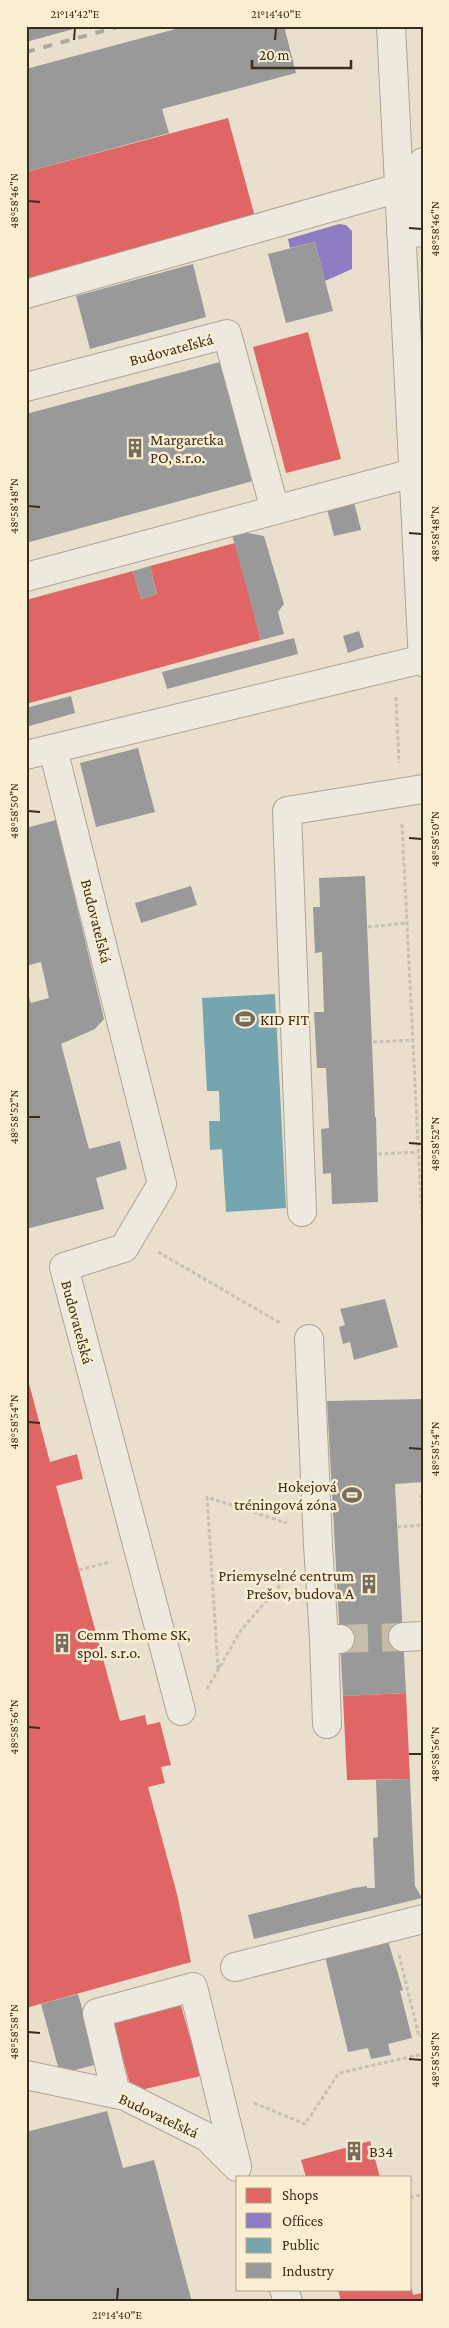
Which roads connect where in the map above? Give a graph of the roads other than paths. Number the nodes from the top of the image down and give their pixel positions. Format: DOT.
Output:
graph roads {
  1 [pos="391,26"];
  2 [pos="423,162"];
  3 [pos="399,188"];
  4 [pos="412,233"];
  5 [pos="26,294"];
  6 [pos="26,387"];
  7 [pos="413,473"];
  8 [pos="276,510"];
  9 [pos="26,577"];
  10 [pos="421,591"];
  11 [pos="423,660"];
  12 [pos="53,749"];
  13 [pos="26,755"];
  14 [pos="423,789"];
  15 [pos="302,1212"];
  16 [pos="308,1339"];
  17 [pos="192,1704"];
  18 [pos="327,1724"];
  19 [pos="423,1919"];
  20 [pos="235,1967"];
  21 [pos="26,2075"];
  22 [pos="116,2094"];
  23 [pos="242,2172"];
  24 [pos="284,2290"];
  25 [pos="288,2302"];
  1 -- 3 [label="street"];
  2 -- 4 [label="street"];
  3 -- 4 [label="street"];
  3 -- 5 [label="street"];
  4 -- 7 [label="street"];
  6 -- 8 [label="street, Budovateľská"];
  7 -- 8 [label="street"];
  7 -- 10 [label="street"];
  8 -- 9 [label="street"];
  10 -- 11 [label="street"];
  11 -- 12 [label="street"];
  12 -- 13 [label="street"];
  12 -- 17 [label="street, Budovateľská"];
  14 -- 15 [label="street"];
  16 -- 18 [label="street"];
  19 -- 20 [label="street"];
  21 -- 22 [label="street, Budovateľská"];
  22 -- 23 [label="street, Budovateľská"];
  22 -- 23 [label="street"];
  24 -- 25 [label="street"];
}
